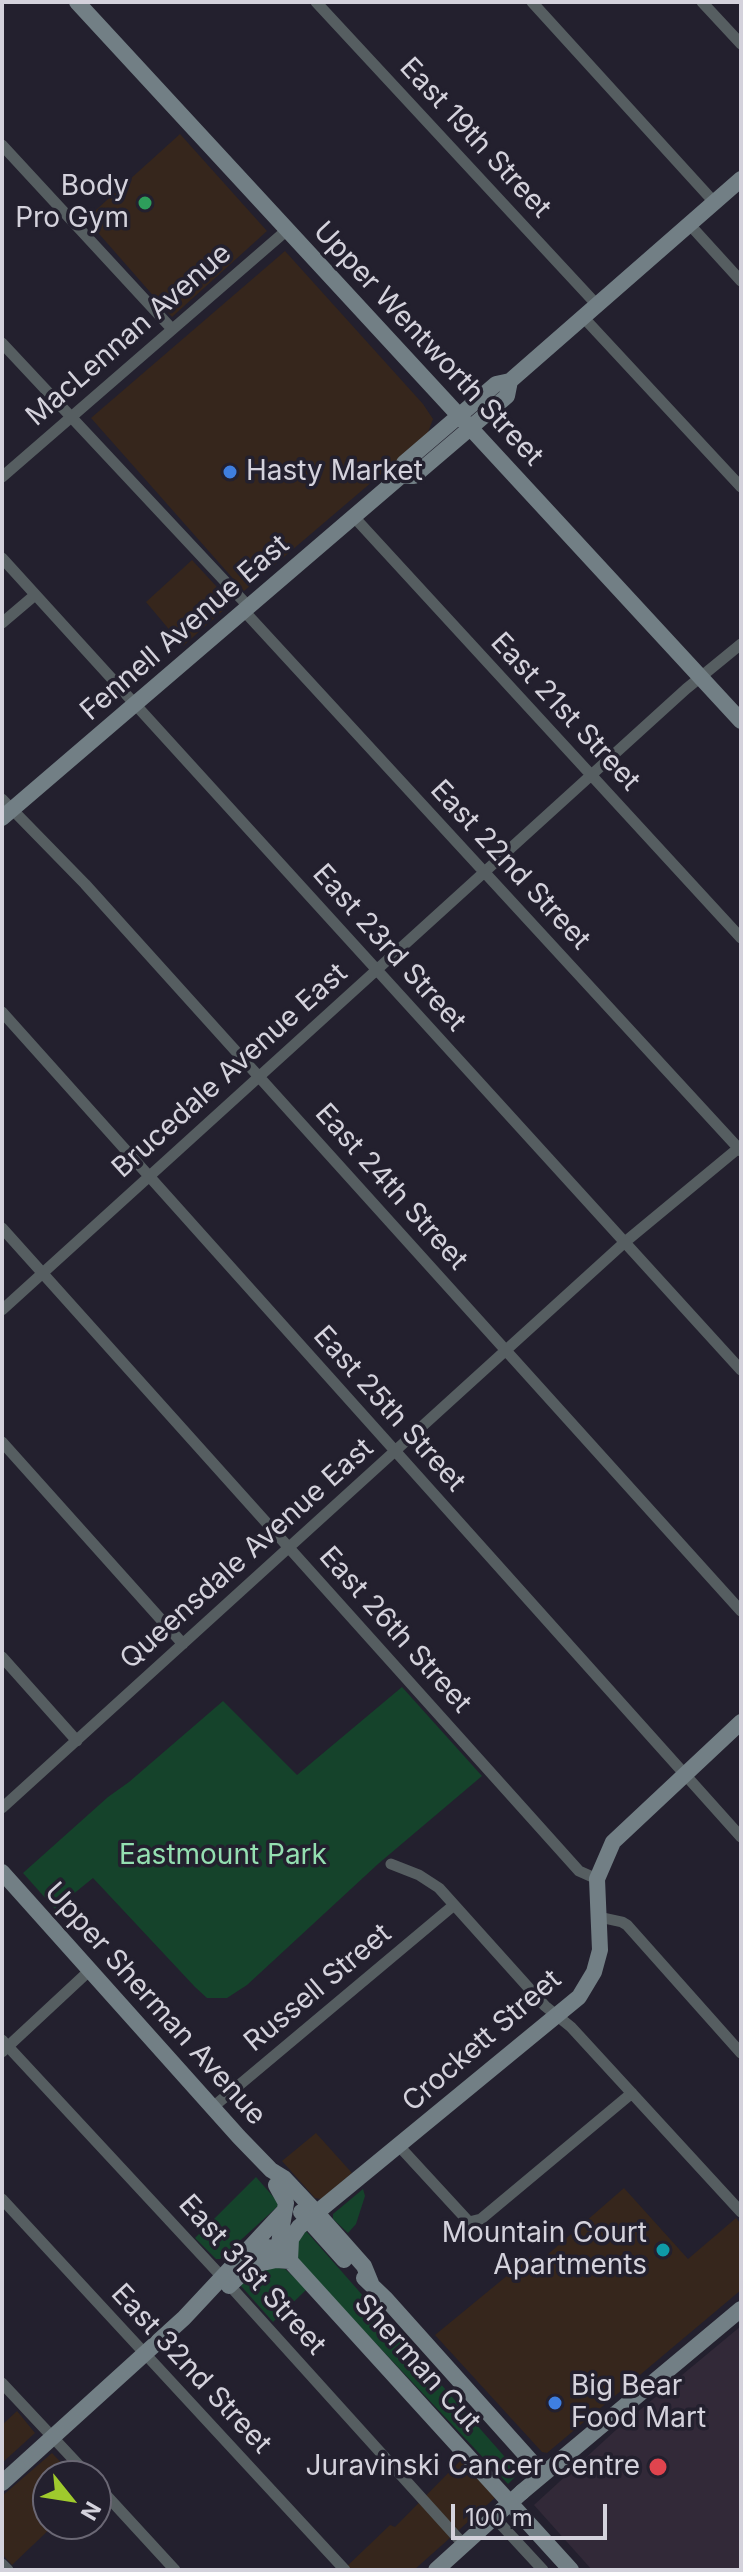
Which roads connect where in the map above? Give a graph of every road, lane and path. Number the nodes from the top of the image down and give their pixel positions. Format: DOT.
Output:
graph roads {
  1 [pos="77,2"];
  2 [pos="316,2"];
  3 [pos="532,2"];
  4 [pos="702,2"];
  5 [pos="741,44"];
  6 [pos="2,145"];
  7 [pos="741,179"];
  8 [pos="714,202"];
  9 [pos="690,225"];
  10 [pos="287,230"];
  11 [pos="741,281"];
  12 [pos="598,306"];
  13 [pos="584,318"];
  14 [pos="172,329"];
  15 [pos="2,343"];
  16 [pos="71,416"];
  17 [pos="464,423"];
  18 [pos="2,477"];
  19 [pos="741,487"];
  20 [pos="354,517"];
  21 [pos="2,558"];
  22 [pos="35,595"];
  23 [pos="247,610"];
  24 [pos="2,623"];
  25 [pos="741,644"];
  26 [pos="701,677"];
  27 [pos="137,704"];
  28 [pos="741,721"];
  29 [pos="590,775"];
  30 [pos="5,809"];
  31 [pos="484,873"];
  32 [pos="741,938"];
  33 [pos="377,970"];
  34 [pos="2,1012"];
  35 [pos="259,1077"];
  36 [pos="740,1148"];
  37 [pos="150,1177"];
  38 [pos="2,1228"];
  39 [pos="625,1242"];
  40 [pos="42,1273"];
  41 [pos="2,1310"];
  42 [pos="506,1350"];
  43 [pos="741,1370"];
  44 [pos="2,1442"];
  45 [pos="395,1451"];
  46 [pos="289,1547"];
  47 [pos="741,1611"];
  48 [pos="183,1644"];
  49 [pos="2,1657"];
  50 [pos="741,1722"];
  51 [pos="77,1741"];
  52 [pos="685,1774"];
  53 [pos="2,1808"];
  54 [pos="741,1837"];
  55 [pos="391,1864"];
  56 [pos="2,1872"];
  57 [pos="597,1879"];
  58 [pos="454,1905"];
  59 [pos="599,1917"];
  60 [pos="89,1971"];
  61 [pos="557,2015"];
  62 [pos="4,2046"];
  63 [pos="741,2053"];
  64 [pos="632,2093"];
  65 [pos="213,2107"];
  66 [pos="399,2146"];
  67 [pos="273,2178"];
  68 [pos="2,2199"];
  69 [pos="285,2210"];
  70 [pos="741,2212"];
  71 [pos="312,2217"];
  72 [pos="290,2261"];
  73 [pos="235,2262"];
  74 [pos="226,2281"];
  75 [pos="741,2309"];
  76 [pos="144,2354"];
  77 [pos="2,2383"];
  78 [pos="53,2437"];
  79 [pos="74,2460"];
  80 [pos="539,2478"];
  81 [pos="2,2483"];
  82 [pos="112,2501"];
  83 [pos="498,2514"];
  84 [pos="464,2545"];
  85 [pos="2,2564"];
  86 [pos="8,2570"];
  87 [pos="175,2570"];
  88 [pos="345,2570"];
  89 [pos="436,2570"];
  90 [pos="543,2570"];
  91 [pos="571,2570"];
  1 -- 10 [label="main road, Upper Wentworth Street"];
  2 -- 12 [label="street, East 19th Street"];
  3 -- 8 [label="street"];
  4 -- 5 [label="street"];
  6 -- 14 [label="street"];
  7 -- 8 [label="main road, Fennell Avenue East"];
  8 -- 9 [label="main road, Fennell Avenue East"];
  9 -- 11 [label="street"];
  9 -- 12 [label="main road, Fennell Avenue East"];
  10 -- 14 [label="street, MacLennan Avenue"];
  10 -- 17 [label="main road, Upper Wentworth Street"];
  12 -- 13 [label="main road, Fennell Avenue East"];
  13 -- 17 [label="main road, Fennell Avenue East"];
  13 -- 19 [label="street"];
  14 -- 16 [label="street, MacLennan Avenue"];
  15 -- 16 [label="street, East 22nd Street"];
  16 -- 18 [label="street, MacLennan Avenue"];
  16 -- 23 [label="street, East 22nd Street"];
  17 -- 20 [label="main road, Fennell Avenue East"];
  17 -- 26 [label="main road, Upper Wentworth Street"];
  20 -- 23 [label="main road, Fennell Avenue East"];
  20 -- 29 [label="street, East 21st Street"];
  21 -- 22 [label="street, East 23rd Street"];
  22 -- 24 [label="street"];
  22 -- 27 [label="street, East 23rd Street"];
  23 -- 27 [label="main road, Fennell Avenue East"];
  23 -- 31 [label="street, East 22nd Street"];
  25 -- 26 [label="street, Brucedale Avenue East"];
  26 -- 28 [label="main road, Upper Wentworth Street"];
  26 -- 29 [label="street, Brucedale Avenue East"];
  27 -- 30 [label="main road, Fennell Avenue East"];
  27 -- 33 [label="street, East 23rd Street"];
  29 -- 31 [label="street, Brucedale Avenue East"];
  29 -- 32 [label="street, East 21st Street"];
  30 -- 35 [label="street, East 24th Street"];
  31 -- 33 [label="street, Brucedale Avenue East"];
  31 -- 36 [label="street, East 22nd Street"];
  33 -- 35 [label="street, Brucedale Avenue East"];
  33 -- 39 [label="street, East 23rd Street"];
  34 -- 37 [label="street, East 25th Street"];
  35 -- 37 [label="street, Brucedale Avenue East"];
  35 -- 42 [label="street, East 24th Street"];
  36 -- 39 [label="street, Queensdale Avenue East"];
  37 -- 40 [label="street, Brucedale Avenue East"];
  37 -- 45 [label="street, East 25th Street"];
  38 -- 40 [label="street, East 26th Street"];
  39 -- 42 [label="street, Queensdale Avenue East"];
  39 -- 43 [label="street, East 23rd Street"];
  40 -- 41 [label="street, Brucedale Avenue East"];
  40 -- 46 [label="street, East 26th Street"];
  42 -- 45 [label="street, Queensdale Avenue East"];
  42 -- 47 [label="street, East 24th Street"];
  44 -- 48 [label="street"];
  45 -- 46 [label="street, Queensdale Avenue East"];
  45 -- 52 [label="street, East 25th Street"];
  46 -- 48 [label="street, Queensdale Avenue East"];
  46 -- 57 [label="street, East 26th Street"];
  48 -- 51 [label="street, Queensdale Avenue East"];
  49 -- 51 [label="street"];
  50 -- 52 [label="main road, Crockett Street"];
  51 -- 53 [label="street, Queensdale Avenue East"];
  52 -- 54 [label="street, East 25th Street"];
  52 -- 57 [label="main road, Crockett Street"];
  55 -- 58 [label="street"];
  56 -- 60 [label="main road, Upper Sherman Avenue"];
  57 -- 59 [label="main road, Crockett Street"];
  58 -- 61 [label="street"];
  58 -- 65 [label="street, Russell Street"];
  59 -- 61 [label="main road, Crockett Street"];
  59 -- 63 [label="street"];
  60 -- 62 [label="street"];
  60 -- 65 [label="main road, Upper Sherman Avenue"];
  61 -- 64 [label="street"];
  61 -- 66 [label="main road, Crockett Street"];
  62 -- 74 [label="street, East 31st Street"];
  64 -- 66 [label="street"];
  64 -- 70 [label="street"];
  65 -- 67 [label="main road, Upper Sherman Avenue"];
  66 -- 71 [label="main road, Crockett Street"];
  67 -- 69 [label="main road"];
  67 -- 71 [label="main road, Upper Sherman Avenue"];
  68 -- 76 [label="street, East 32nd Street"];
  69 -- 72 [label="main road"];
  69 -- 73 [label="main road"];
  71 -- 72 [label="main road"];
  71 -- 80 [label="main road, Upper Sherman Avenue"];
  72 -- 73 [label="main road"];
  72 -- 74 [label="main road"];
  72 -- 91 [label="main road, Sherman Cut"];
  73 -- 74 [label="main road"];
  74 -- 76 [label="main road"];
  74 -- 84 [label="street, East 31st Street"];
  75 -- 80 [label="main road"];
  76 -- 78 [label="main road"];
  76 -- 88 [label="street, East 32nd Street"];
  77 -- 78 [label="street"];
  78 -- 79 [label="street"];
  78 -- 81 [label="main road"];
  80 -- 83 [label="main road, bridge"];
  82 -- 87 [label="street"];
  83 -- 84 [label="main road"];
  83 -- 90 [label="street"];
  84 -- 89 [label="main road"];
  85 -- 86 [label="street"];
}
